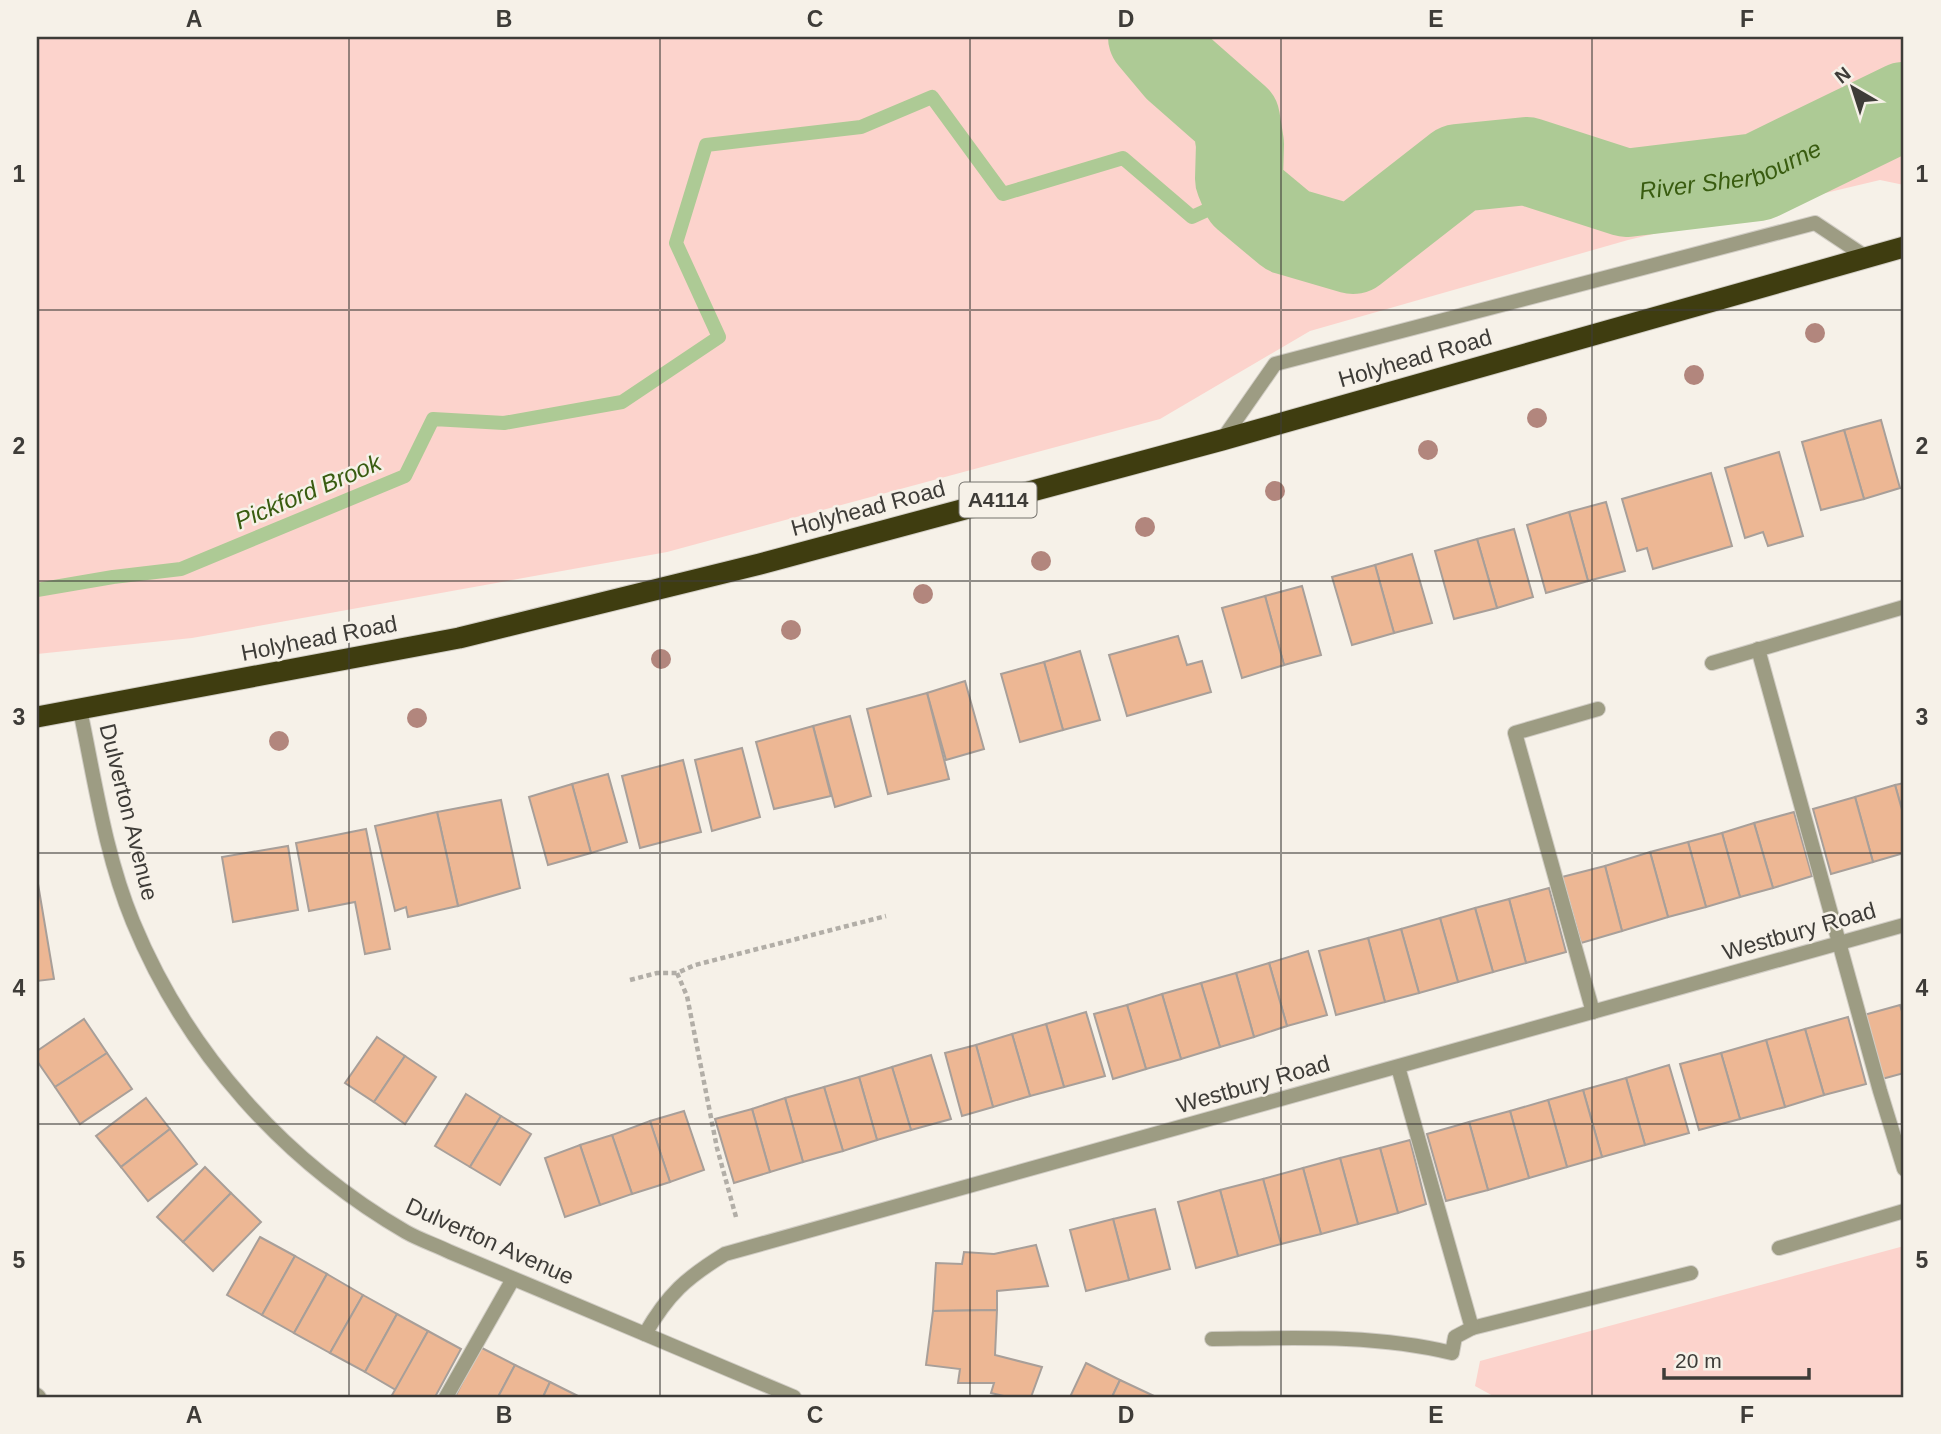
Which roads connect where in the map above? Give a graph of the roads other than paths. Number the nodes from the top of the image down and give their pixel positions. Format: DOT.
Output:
graph roads {
  1 [pos="1904,247"];
  2 [pos="1866,257"];
  3 [pos="1222,440"];
  4 [pos="1904,607"];
  5 [pos="1758,649"];
  6 [pos="1712,663"];
  7 [pos="1598,709"];
  8 [pos="80,710"];
  9 [pos="37,717"];
  10 [pos="1904,925"];
  11 [pos="1841,943"];
  12 [pos="1593,1012"];
  13 [pos="1398,1067"];
  14 [pos="1904,1169"];
  15 [pos="1904,1211"];
  16 [pos="1779,1248"];
  17 [pos="1691,1273"];
  18 [pos="513,1279"];
  19 [pos="1472,1328"];
  20 [pos="645,1334"];
  21 [pos="1212,1339"];
  22 [pos="446,1397"];
  23 [pos="794,1397"];
  1 -- 2 [label="highway, Holyhead Road / A4114"];
  2 -- 3 [label="highway, Holyhead Road / A4114"];
  2 -- 3 [label="street"];
  3 -- 8 [label="highway, Holyhead Road / A4114"];
  4 -- 5 [label="street"];
  5 -- 6 [label="street"];
  5 -- 11 [label="street"];
  7 -- 12 [label="street"];
  8 -- 9 [label="highway, Holyhead Road / A4114"];
  8 -- 18 [label="street, Dulverton Avenue"];
  10 -- 11 [label="street, Westbury Road"];
  11 -- 12 [label="street, Westbury Road"];
  11 -- 14 [label="street"];
  12 -- 13 [label="street, Westbury Road"];
  13 -- 19 [label="street"];
  13 -- 20 [label="street, Westbury Road"];
  15 -- 16 [label="street"];
  17 -- 19 [label="street"];
  18 -- 20 [label="street, Dulverton Avenue"];
  18 -- 22 [label="street"];
  19 -- 21 [label="street"];
  20 -- 23 [label="street, Dulverton Avenue"];
}
